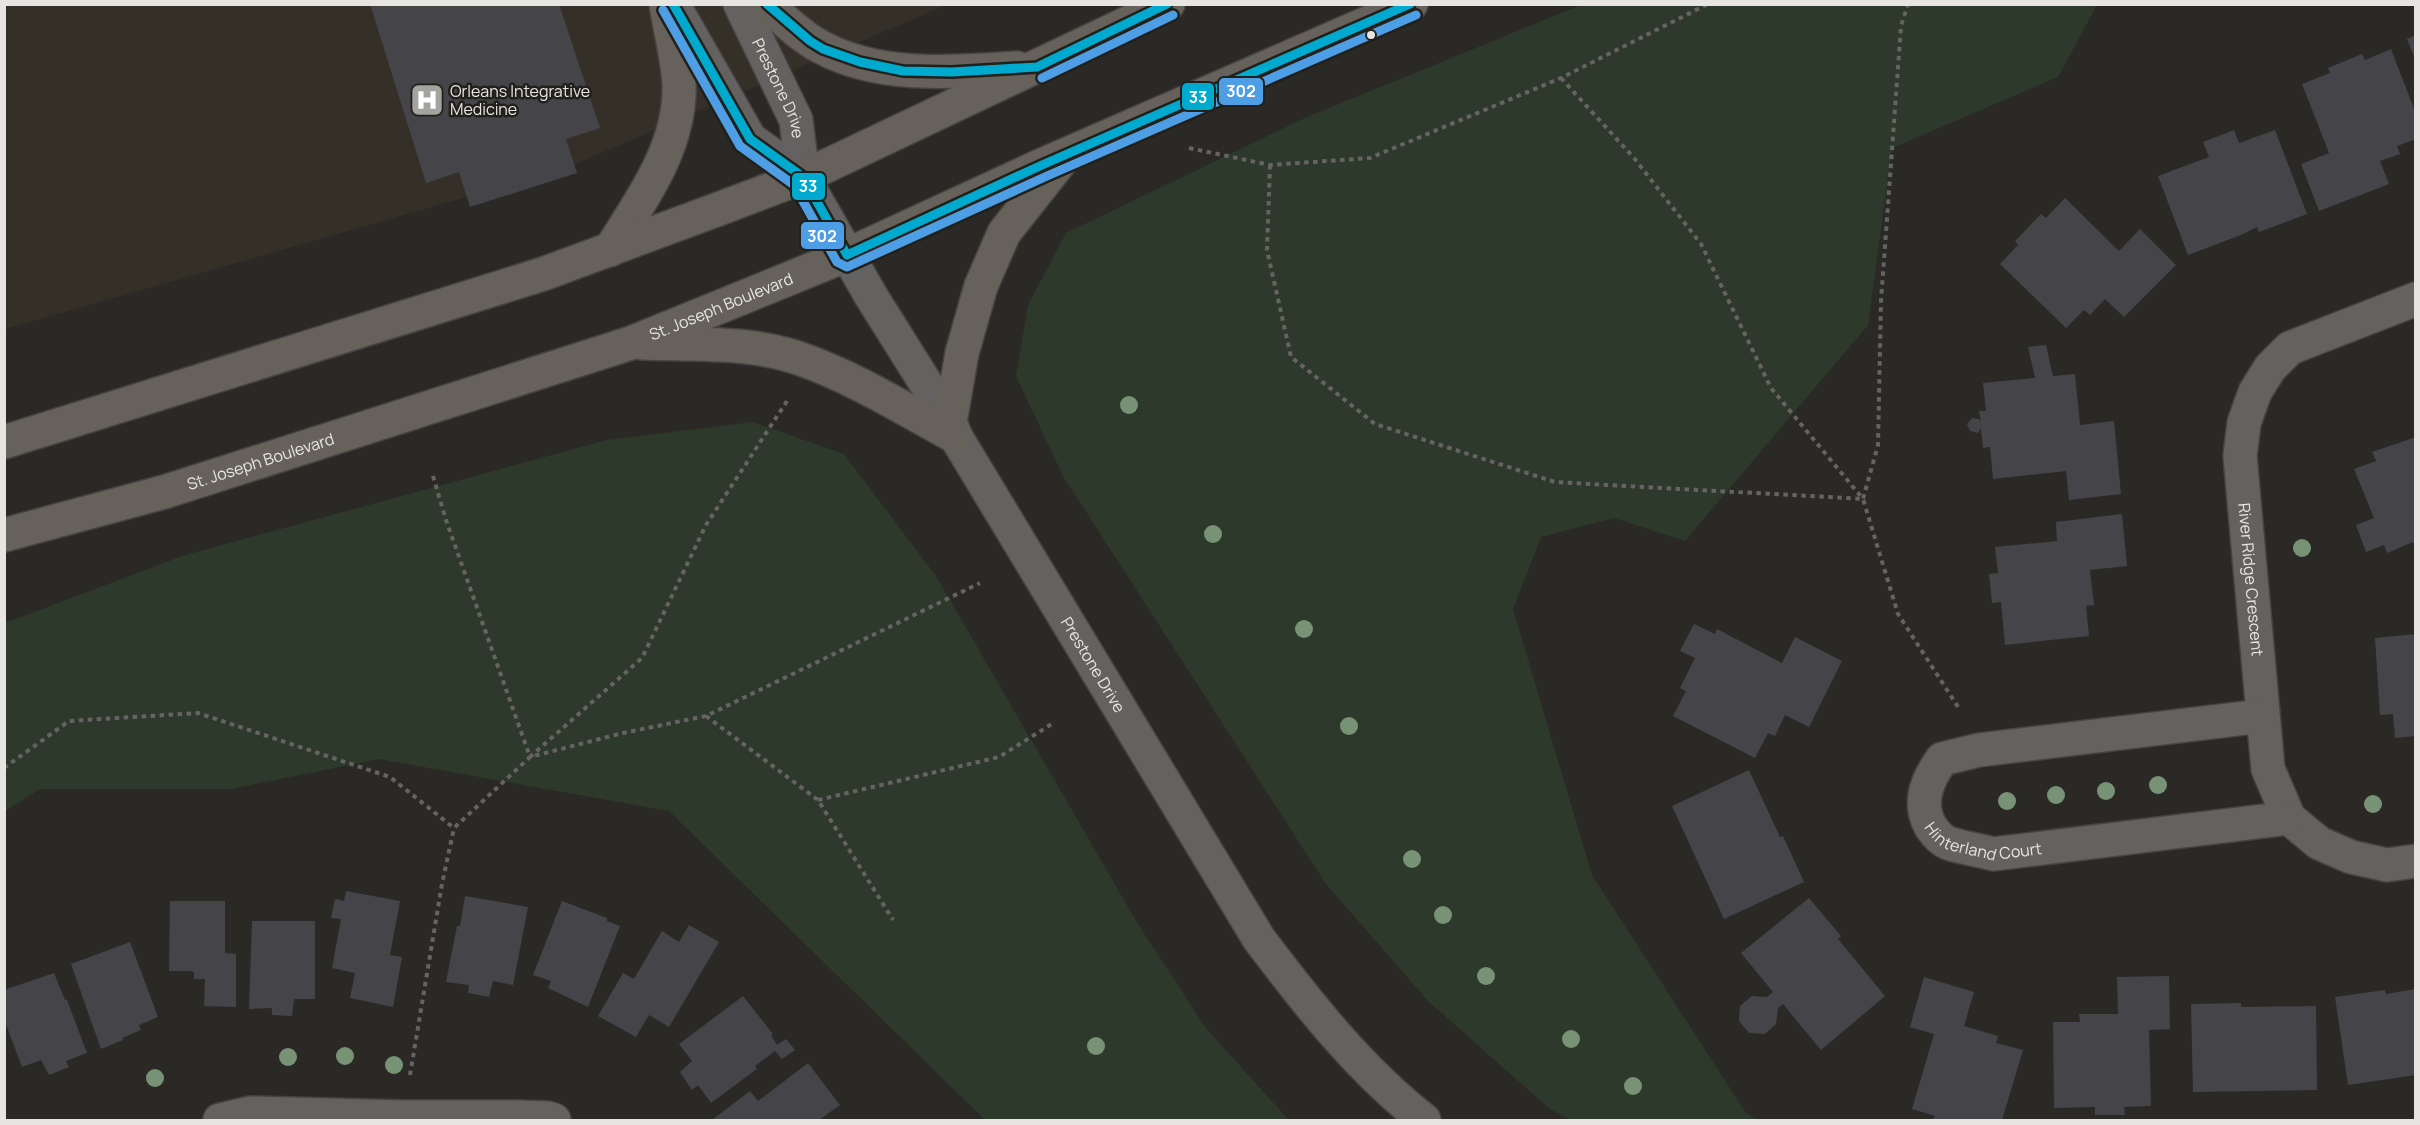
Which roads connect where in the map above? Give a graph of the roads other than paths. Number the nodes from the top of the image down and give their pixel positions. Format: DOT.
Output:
graph roads {
  1 [pos="666,4"];
  2 [pos="673,4"];
  3 [pos="740,4"];
  4 [pos="766,4"];
  5 [pos="1168,4"];
  6 [pos="1411,4"];
  7 [pos="1037,67"];
  8 [pos="1065,155"];
  9 [pos="803,177"];
  10 [pos="610,249"];
  11 [pos="847,255"];
  12 [pos="2415,299"];
  13 [pos="631,343"];
  14 [pos="953,430"];
  15 [pos="4,442"];
  16 [pos="4,535"];
  17 [pos="2262,716"];
  18 [pos="2289,818"];
  19 [pos="2415,861"];
  20 [pos="220,1120"];
  21 [pos="554,1120"];
  22 [pos="1424,1120"];
  1 -- 10 [label="main road"];
  2 -- 9 [label="street, Prestone Drive"];
  3 -- 9 [label="street, Prestone Drive"];
  4 -- 7 [label="main road"];
  5 -- 7 [label="main road"];
  6 -- 8 [label="main road, St. Joseph Boulevard"];
  7 -- 9 [label="main road"];
  8 -- 11 [label="main road, St. Joseph Boulevard"];
  8 -- 14 [label="main road"];
  9 -- 10 [label="main road"];
  9 -- 11 [label="street, Prestone Drive"];
  10 -- 15 [label="main road"];
  11 -- 13 [label="main road, St. Joseph Boulevard"];
  11 -- 14 [label="street, Prestone Drive"];
  12 -- 17 [label="street, River Ridge Crescent"];
  13 -- 14 [label="main road"];
  13 -- 16 [label="main road, St. Joseph Boulevard"];
  14 -- 22 [label="street, Prestone Drive"];
  17 -- 18 [label="street, River Ridge Crescent"];
  17 -- 18 [label="street, Hinterland Court"];
  18 -- 19 [label="street, River Ridge Crescent"];
  20 -- 21 [label="street"];
}
